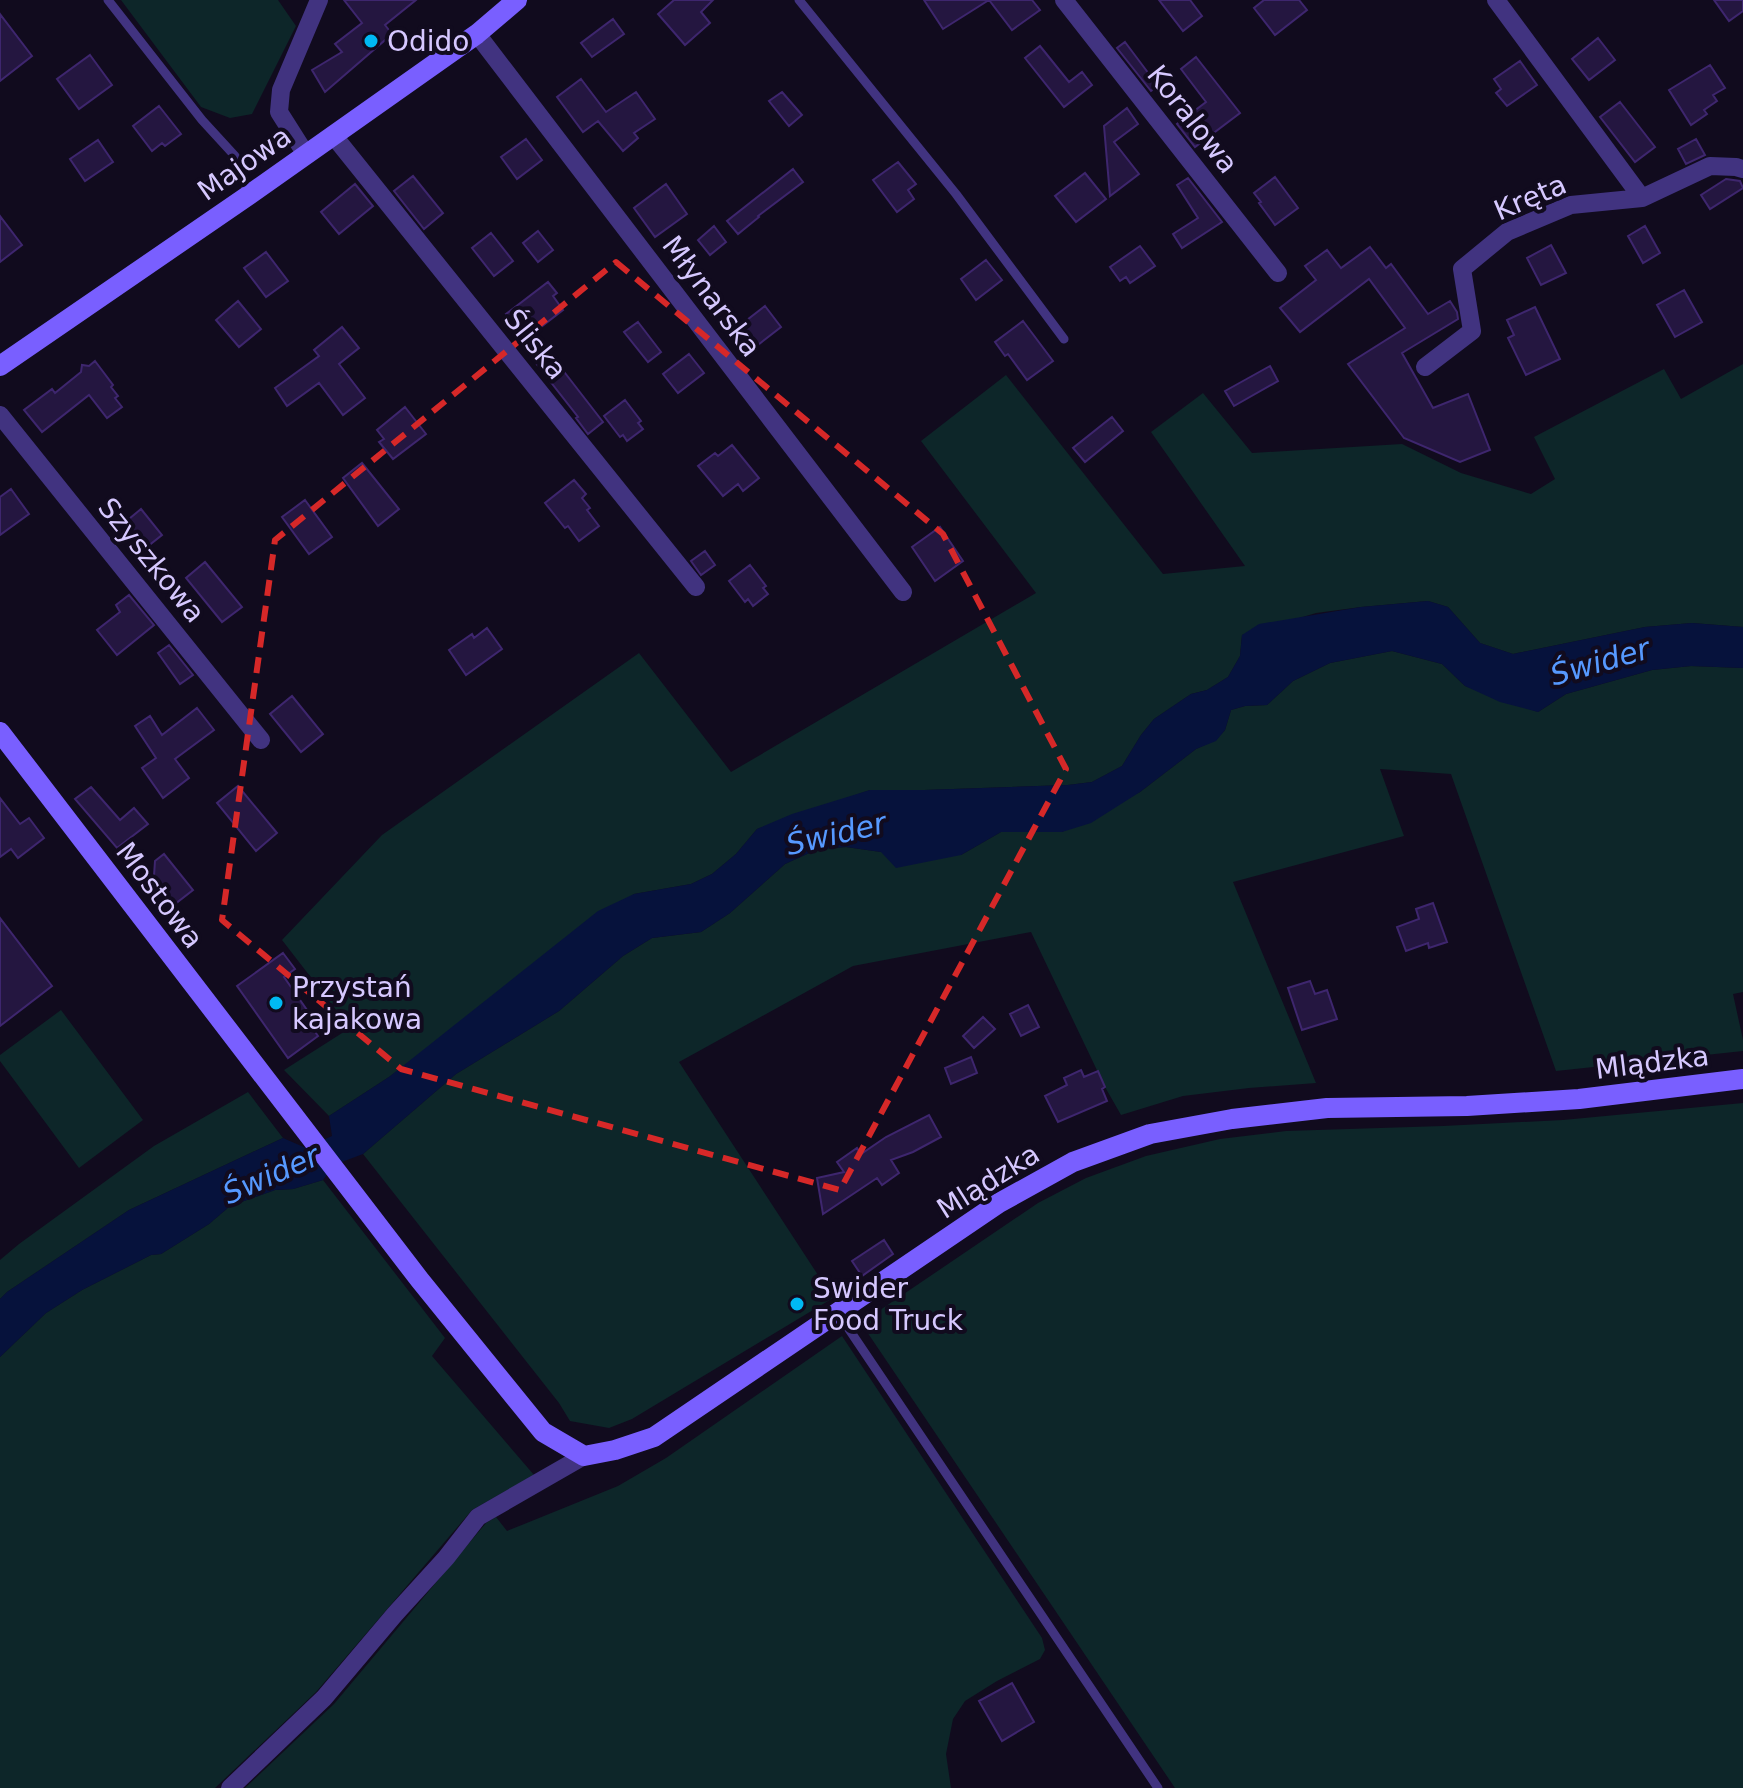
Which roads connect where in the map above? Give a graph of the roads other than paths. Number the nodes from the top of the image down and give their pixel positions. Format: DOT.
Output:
graph roads {
  1 [pos="108,0"];
  2 [pos="319,0"];
  3 [pos="517,0"];
  4 [pos="799,0"];
  5 [pos="1064,0"];
  6 [pos="1496,0"];
  7 [pos="477,34"];
  8 [pos="333,135"];
  9 [pos="305,153"];
  10 [pos="1743,169"];
  11 [pos="249,195"];
  12 [pos="1642,198"];
  13 [pos="1278,273"];
  14 [pos="1064,339"];
  15 [pos="0,366"];
  16 [pos="1425,367"];
  17 [pos="0,415"];
  18 [pos="696,587"];
  19 [pos="903,592"];
  20 [pos="0,732"];
  21 [pos="261,740"];
  22 [pos="1743,1079"];
  23 [pos="838,1313"];
  24 [pos="584,1456"];
  25 [pos="230,1788"];
  26 [pos="1158,1788"];
  1 -- 11 [label="lane"];
  2 -- 9 [label="street"];
  3 -- 7 [label="street, Majowa"];
  4 -- 14 [label="lane"];
  5 -- 13 [label="street, Koralowa"];
  6 -- 12 [label="street"];
  7 -- 8 [label="street, Majowa"];
  7 -- 19 [label="street, Młynarska"];
  8 -- 9 [label="street, Majowa"];
  8 -- 18 [label="street, Śliska"];
  9 -- 11 [label="street, Majowa"];
  10 -- 12 [label="street, Kręta"];
  11 -- 15 [label="street, Majowa"];
  12 -- 16 [label="street, Kręta"];
  17 -- 21 [label="street, Szyszkowa"];
  20 -- 24 [label="street, Mostowa"];
  22 -- 23 [label="street, Mlądzka"];
  23 -- 24 [label="street, Mlądzka"];
  23 -- 26 [label="lane"];
  24 -- 25 [label="street"];
}
